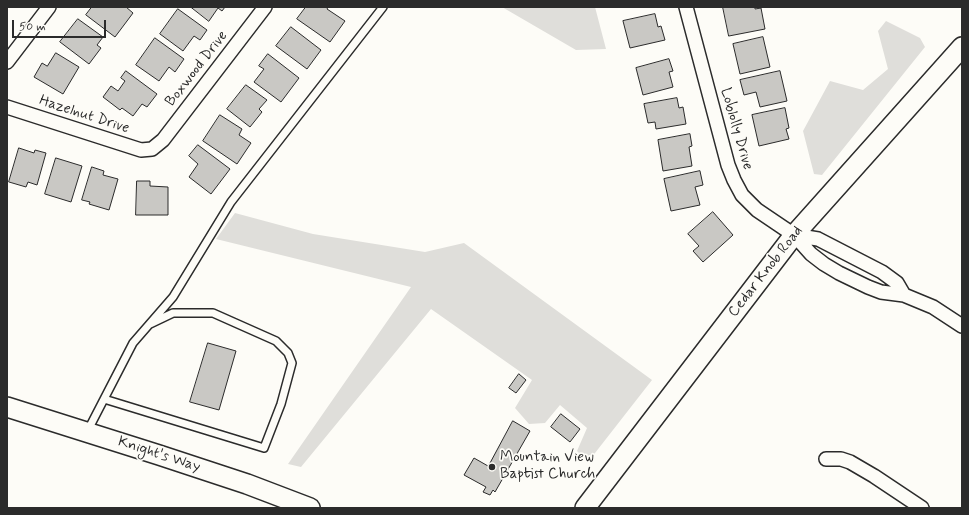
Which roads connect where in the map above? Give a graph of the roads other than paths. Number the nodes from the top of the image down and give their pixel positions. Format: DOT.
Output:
graph roads {
  1 [pos="49,7"];
  2 [pos="265,7"];
  3 [pos="383,7"];
  4 [pos="686,7"];
  5 [pos="962,47"];
  6 [pos="7,62"];
  7 [pos="7,107"];
  8 [pos="152,148"];
  9 [pos="794,235"];
  10 [pos="904,295"];
  11 [pos="148,325"];
  12 [pos="962,326"];
  13 [pos="104,399"];
  14 [pos="7,407"];
  15 [pos="87,432"];
  16 [pos="826,459"];
  17 [pos="310,508"];
  18 [pos="585,508"];
  19 [pos="922,508"];
  1 -- 6 [label="street"];
  2 -- 8 [label="street, Boxwood Drive"];
  3 -- 11 [label="lane"];
  4 -- 9 [label="street, Loblolly Drive"];
  5 -- 9 [label="street, Cedar Knob Road"];
  7 -- 8 [label="street, Hazelnut Drive"];
  9 -- 10 [label="street"];
  9 -- 10 [label="street"];
  9 -- 18 [label="street, Cedar Knob Road"];
  10 -- 12 [label="street"];
  11 -- 13 [label="lane"];
  11 -- 13 [label="lane"];
  13 -- 15 [label="lane"];
  14 -- 15 [label="street, Knight's Way"];
  15 -- 17 [label="street, Knight's Way"];
  16 -- 19 [label="street"];
}
